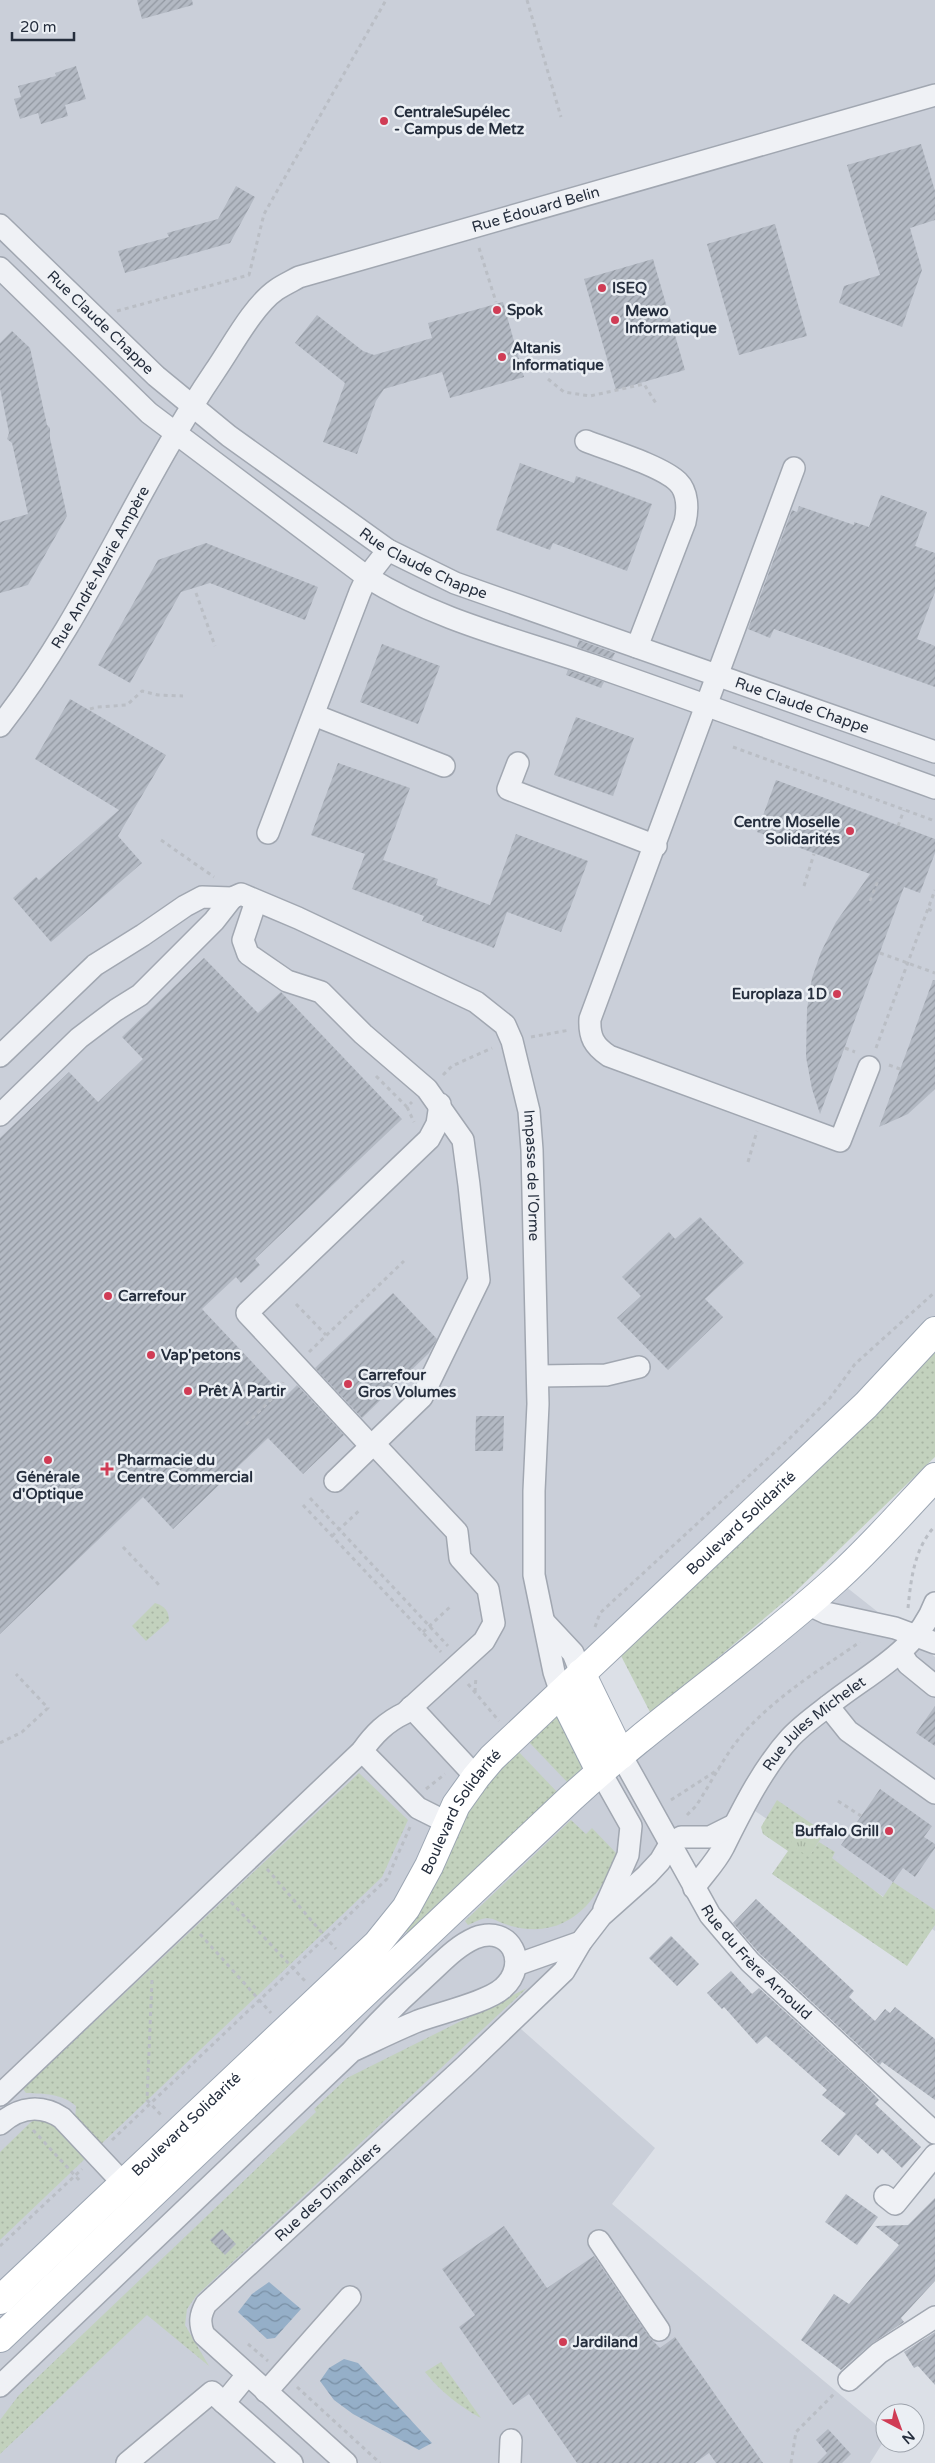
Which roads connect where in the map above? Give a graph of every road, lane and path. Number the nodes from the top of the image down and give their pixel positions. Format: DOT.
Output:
graph roads {
  1 [pos="386,0"];
  2 [pos="527,0"];
  3 [pos="935,95"];
  4 [pos="561,117"];
  5 [pos="0,225"];
  6 [pos="473,227"];
  7 [pos="0,268"];
  8 [pos="496,302"];
  9 [pos="112,312"];
  10 [pos="548,379"];
  11 [pos="657,405"];
  12 [pos="193,406"];
  13 [pos="176,434"];
  14 [pos="586,442"];
  15 [pos="794,468"];
  16 [pos="388,550"];
  17 [pos="368,577"];
  18 [pos="196,593"];
  19 [pos="215,646"];
  20 [pos="637,647"];
  21 [pos="717,676"];
  22 [pos="183,696"];
  23 [pos="706,706"];
  24 [pos="90,709"];
  25 [pos="314,715"];
  26 [pos="0,726"];
  27 [pos="733,747"];
  28 [pos="935,752"];
  29 [pos="750,754"];
  30 [pos="748,760"];
  31 [pos="518,763"];
  32 [pos="444,766"];
  33 [pos="935,788"];
  34 [pos="904,810"];
  35 [pos="935,822"];
  36 [pos="898,826"];
  37 [pos="268,833"];
  38 [pos="161,840"];
  39 [pos="658,840"];
  40 [pos="814,854"];
  41 [pos="879,878"];
  42 [pos="804,886"];
  43 [pos="935,890"];
  44 [pos="236,897"];
  45 [pos="870,901"];
  46 [pos="928,909"];
  47 [pos="935,912"];
  48 [pos="880,953"];
  49 [pos="908,963"];
  50 [pos="935,973"];
  51 [pos="590,1032"];
  52 [pos="512,1041"];
  53 [pos="0,1056"];
  54 [pos="464,1060"];
  55 [pos="869,1067"];
  56 [pos="440,1104"];
  57 [pos="763,1112"];
  58 [pos="0,1115"];
  59 [pos="748,1162"];
  60 [pos="404,1261"];
  61 [pos="935,1292"];
  62 [pos="296,1304"];
  63 [pos="935,1331"];
  64 [pos="326,1335"];
  65 [pos="295,1365"];
  66 [pos="639,1367"];
  67 [pos="538,1376"];
  68 [pos="373,1445"];
  69 [pos="935,1478"];
  70 [pos="335,1481"];
  71 [pos="310,1498"];
  72 [pos="303,1505"];
  73 [pos="361,1509"];
  74 [pos="935,1526"];
  75 [pos="340,1529"];
  76 [pos="332,1536"];
  77 [pos="123,1546"];
  78 [pos="160,1587"];
  79 [pos="935,1603"];
  80 [pos="807,1604"];
  81 [pos="451,1606"];
  82 [pos="544,1622"];
  83 [pos="430,1625"];
  84 [pos="895,1628"];
  85 [pos="423,1632"];
  86 [pos="915,1636"];
  87 [pos="868,1643"];
  88 [pos="935,1643"];
  89 [pos="901,1653"];
  90 [pos="458,1663"];
  91 [pos="577,1663"];
  92 [pos="16,1674"];
  93 [pos="935,1686"];
  94 [pos="474,1692"];
  95 [pos="561,1693"];
  96 [pos="828,1706"];
  97 [pos="411,1707"];
  98 [pos="494,1728"];
  99 [pos="0,1743"];
  100 [pos="364,1748"];
  101 [pos="611,1763"];
  102 [pos="468,1767"];
  103 [pos="720,1768"];
  104 [pos="935,1792"];
  105 [pos="671,1800"];
  106 [pos="838,1801"];
  107 [pos="418,1808"];
  108 [pos="861,1816"];
  109 [pos="448,1823"];
  110 [pos="732,1826"];
  111 [pos="690,1837"];
  112 [pos="670,1844"];
  113 [pos="254,1854"];
  114 [pos="218,1888"];
  115 [pos="694,1888"];
  116 [pos="601,1916"];
  117 [pos="186,1918"];
  118 [pos="326,1937"];
  119 [pos="581,1942"];
  120 [pos="338,1951"];
  121 [pos="146,1956"];
  122 [pos="516,1965"];
  123 [pos="294,1968"];
  124 [pos="306,1982"];
  125 [pos="260,2000"];
  126 [pos="272,2013"];
  127 [pos="352,2051"];
  128 [pos="0,2095"];
  129 [pos="150,2104"];
  130 [pos="161,2116"];
  131 [pos="8,2118"];
  132 [pos="935,2133"];
  133 [pos="96,2154"];
  134 [pos="935,2155"];
  135 [pos="75,2175"];
  136 [pos="80,2181"];
  137 [pos="124,2184"];
  138 [pos="885,2196"];
  139 [pos="599,2241"];
  140 [pos="0,2246"];
  141 [pos="350,2297"];
  142 [pos="0,2300"];
  143 [pos="935,2317"];
  144 [pos="659,2330"];
  145 [pos="0,2338"];
  146 [pos="247,2343"];
  147 [pos="283,2374"];
  148 [pos="247,2375"];
  149 [pos="849,2380"];
  150 [pos="0,2386"];
  151 [pos="266,2392"];
  152 [pos="224,2403"];
  153 [pos="511,2440"];
  154 [pos="127,2463"];
  155 [pos="292,2463"];
  156 [pos="346,2463"];
  157 [pos="380,2463"];
  158 [pos="510,2463"];
  159 [pos="791,2463"];
  1 -- 9 [label="path"];
  2 -- 4 [label="path"];
  3 -- 6 [label="street, Rue Édouard Belin"];
  5 -- 12 [label="street, Rue Claude Chappe"];
  6 -- 8 [label="path"];
  6 -- 12 [label="street, Rue Édouard Belin"];
  7 -- 13 [label="street"];
  10 -- 11 [label="path"];
  12 -- 13 [label="street, Rue André-Marie Ampère"];
  12 -- 16 [label="street, Rue Claude Chappe"];
  13 -- 17 [label="street"];
  13 -- 26 [label="street, Rue André-Marie Ampère"];
  14 -- 20 [label="street"];
  15 -- 21 [label="street"];
  16 -- 17 [label="street"];
  16 -- 20 [label="street, Rue Claude Chappe"];
  17 -- 23 [label="street"];
  17 -- 25 [label="street"];
  18 -- 19 [label="path"];
  20 -- 21 [label="street, Rue Claude Chappe"];
  21 -- 23 [label="street"];
  21 -- 28 [label="street, Rue Claude Chappe"];
  22 -- 24 [label="path"];
  23 -- 33 [label="street"];
  23 -- 39 [label="street"];
  25 -- 32 [label="street"];
  25 -- 37 [label="street"];
  27 -- 29 [label="path"];
  29 -- 30 [label="path"];
  29 -- 34 [label="path"];
  31 -- 39 [label="street"];
  34 -- 35 [label="path"];
  34 -- 36 [label="path"];
  38 -- 44 [label="path"];
  39 -- 51 [label="street"];
  40 -- 42 [label="path"];
  41 -- 45 [label="path"];
  43 -- 46 [label="path"];
  44 -- 52 [label="street, Impasse de l'Orme"];
  44 -- 53 [label="street"];
  44 -- 56 [label="street"];
  44 -- 58 [label="street"];
  46 -- 47 [label="path"];
  46 -- 49 [label="path"];
  48 -- 49 [label="path"];
  49 -- 50 [label="path"];
  49 -- 55 [label="path"];
  51 -- 52 [label="path"];
  51 -- 57 [label="street"];
  52 -- 54 [label="path"];
  52 -- 67 [label="street, Impasse de l'Orme"];
  55 -- 57 [label="street"];
  56 -- 65 [label="street"];
  56 -- 68 [label="street"];
  57 -- 59 [label="path"];
  60 -- 64 [label="path"];
  61 -- 91 [label="path"];
  62 -- 64 [label="path"];
  63 -- 91 [label="main road, Boulevard Solidarité"];
  64 -- 65 [label="path"];
  65 -- 68 [label="street"];
  66 -- 67 [label="street"];
  67 -- 82 [label="street, Impasse de l'Orme"];
  68 -- 70 [label="street"];
  68 -- 90 [label="street"];
  69 -- 80 [label="main road, Boulevard Solidarité"];
  71 -- 75 [label="path"];
  72 -- 76 [label="path"];
  73 -- 75 [label="path"];
  74 -- 84 [label="path"];
  75 -- 76 [label="path"];
  75 -- 83 [label="path"];
  76 -- 85 [label="path"];
  77 -- 78 [label="path"];
  79 -- 86 [label="street, Rue Jules Michelet"];
  80 -- 84 [label="street"];
  80 -- 101 [label="main road, Boulevard Solidarité"];
  81 -- 83 [label="path"];
  82 -- 91 [label="street"];
  82 -- 95 [label="street, Impasse de l'Orme"];
  83 -- 85 [label="path"];
  83 -- 90 [label="path"];
  84 -- 86 [label="street"];
  85 -- 90 [label="path"];
  86 -- 88 [label="street"];
  86 -- 89 [label="street, Rue Jules Michelet"];
  87 -- 103 [label="path"];
  89 -- 93 [label="street"];
  89 -- 96 [label="street, Rue Jules Michelet"];
  90 -- 94 [label="path"];
  90 -- 94 [label="path"];
  90 -- 97 [label="street"];
  91 -- 95 [label="main road, Boulevard Solidarité"];
  91 -- 101 [label="main road"];
  92 -- 99 [label="path"];
  94 -- 98 [label="path"];
  95 -- 101 [label="main road"];
  95 -- 102 [label="main road, Boulevard Solidarité"];
  96 -- 104 [label="street"];
  96 -- 110 [label="street, Rue Jules Michelet"];
  97 -- 100 [label="street"];
  97 -- 102 [label="street"];
  100 -- 107 [label="street"];
  100 -- 113 [label="street"];
  101 -- 112 [label="street, Rue du Frère Arnould"];
  101 -- 116 [label="street, Rue des Dinandiers"];
  101 -- 145 [label="main road, Boulevard Solidarité"];
  102 -- 107 [label="path"];
  102 -- 109 [label="main road, Boulevard Solidarité"];
  103 -- 105 [label="path"];
  103 -- 111 [label="path"];
  106 -- 108 [label="path"];
  107 -- 109 [label="street"];
  107 -- 118 [label="path"];
  109 -- 137 [label="main road, Boulevard Solidarité"];
  110 -- 111 [label="street"];
  110 -- 115 [label="street, Rue Jules Michelet"];
  111 -- 112 [label="street"];
  112 -- 115 [label="street, Rue du Frère Arnould"];
  112 -- 116 [label="street, Rue des Dinandiers"];
  113 -- 114 [label="street"];
  113 -- 118 [label="path"];
  114 -- 117 [label="street"];
  114 -- 123 [label="path"];
  115 -- 132 [label="street, Rue du Frère Arnould"];
  116 -- 119 [label="street, Rue des Dinandiers"];
  117 -- 121 [label="street"];
  117 -- 125 [label="path"];
  118 -- 120 [label="path"];
  118 -- 123 [label="path"];
  119 -- 122 [label="street"];
  119 -- 148 [label="street, Rue des Dinandiers"];
  121 -- 128 [label="street"];
  121 -- 129 [label="path"];
  122 -- 127 [label="street"];
  122 -- 127 [label="street"];
  123 -- 124 [label="path"];
  123 -- 125 [label="path"];
  125 -- 126 [label="path"];
  125 -- 129 [label="path"];
  127 -- 150 [label="street"];
  129 -- 130 [label="path"];
  129 -- 133 [label="path"];
  131 -- 133 [label="street"];
  131 -- 135 [label="path"];
  133 -- 135 [label="path"];
  133 -- 137 [label="street"];
  134 -- 138 [label="street"];
  135 -- 136 [label="path"];
  135 -- 140 [label="path"];
  137 -- 142 [label="main road, Boulevard Solidarité"];
  139 -- 144 [label="street"];
  141 -- 147 [label="street"];
  143 -- 149 [label="street"];
  146 -- 147 [label="path"];
  147 -- 151 [label="street"];
  147 -- 157 [label="path"];
  148 -- 151 [label="street, Rue des Dinandiers"];
  148 -- 152 [label="street"];
  149 -- 159 [label="path"];
  151 -- 156 [label="street, Rue des Dinandiers"];
  152 -- 154 [label="street"];
  152 -- 155 [label="street"];
  153 -- 158 [label="street"];
}
